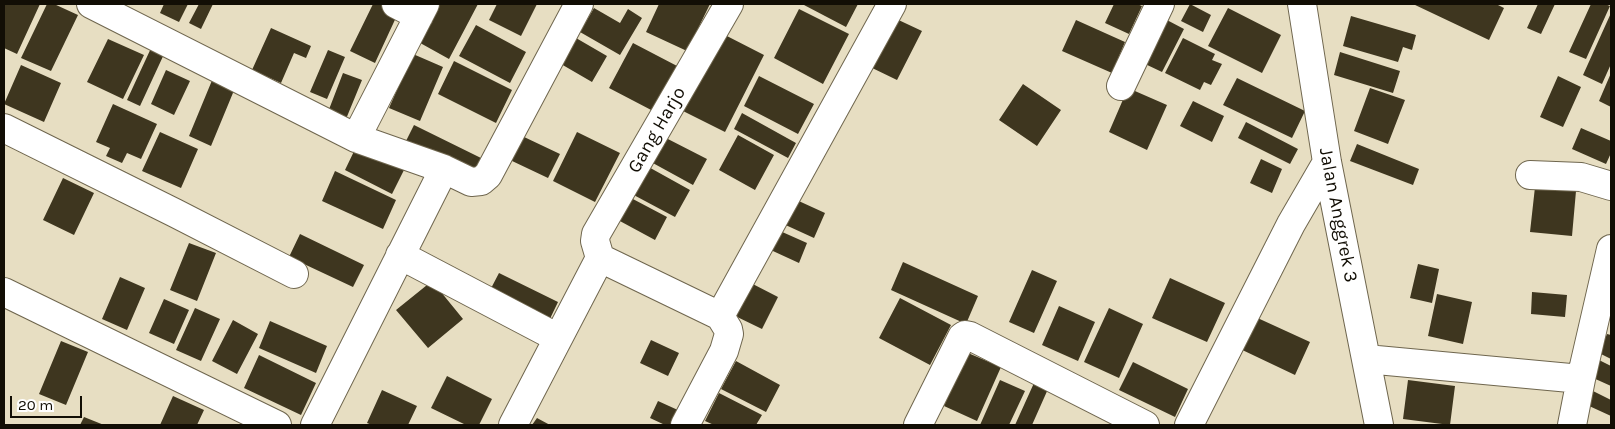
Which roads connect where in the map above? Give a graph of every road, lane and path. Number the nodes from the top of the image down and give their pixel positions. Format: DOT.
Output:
graph roads {
  1 [pos="91,4"];
  2 [pos="396,4"];
  3 [pos="579,4"];
  4 [pos="729,4"];
  5 [pos="892,4"];
  6 [pos="1160,4"];
  7 [pos="1302,4"];
  8 [pos="422,10"];
  9 [pos="1121,86"];
  10 [pos="4,128"];
  11 [pos="356,138"];
  12 [pos="1327,162"];
  13 [pos="444,169"];
  14 [pos="1530,175"];
  15 [pos="1611,186"];
  16 [pos="1611,249"];
  17 [pos="400,255"];
  18 [pos="600,258"];
  19 [pos="294,274"];
  20 [pos="4,292"];
  21 [pos="720,316"];
  22 [pos="558,338"];
  23 [pos="1366,359"];
  24 [pos="1581,379"];
  25 [pos="1576,424"];
  26 [pos="277,425"];
  27 [pos="315,425"];
  28 [pos="513,425"];
  29 [pos="685,425"];
  30 [pos="918,425"];
  31 [pos="1144,425"];
  32 [pos="1188,425"];
  33 [pos="1379,425"];
  1 -- 11 [label="street"];
  2 -- 8 [label="street"];
  3 -- 13 [label="street"];
  4 -- 18 [label="street, Gang Harjo"];
  5 -- 21 [label="street"];
  6 -- 9 [label="street"];
  7 -- 12 [label="street, Jalan Anggrek 3"];
  8 -- 11 [label="street"];
  10 -- 19 [label="street"];
  11 -- 13 [label="street"];
  12 -- 23 [label="street, Jalan Anggrek 3"];
  12 -- 32 [label="street"];
  13 -- 17 [label="street"];
  14 -- 15 [label="street"];
  16 -- 24 [label="street"];
  17 -- 22 [label="street"];
  17 -- 27 [label="street"];
  18 -- 21 [label="street"];
  18 -- 22 [label="street"];
  20 -- 26 [label="street"];
  21 -- 29 [label="street"];
  22 -- 28 [label="street"];
  23 -- 24 [label="street"];
  23 -- 33 [label="street, Jalan Anggrek 3"];
  24 -- 25 [label="street"];
  30 -- 31 [label="street"];
}
